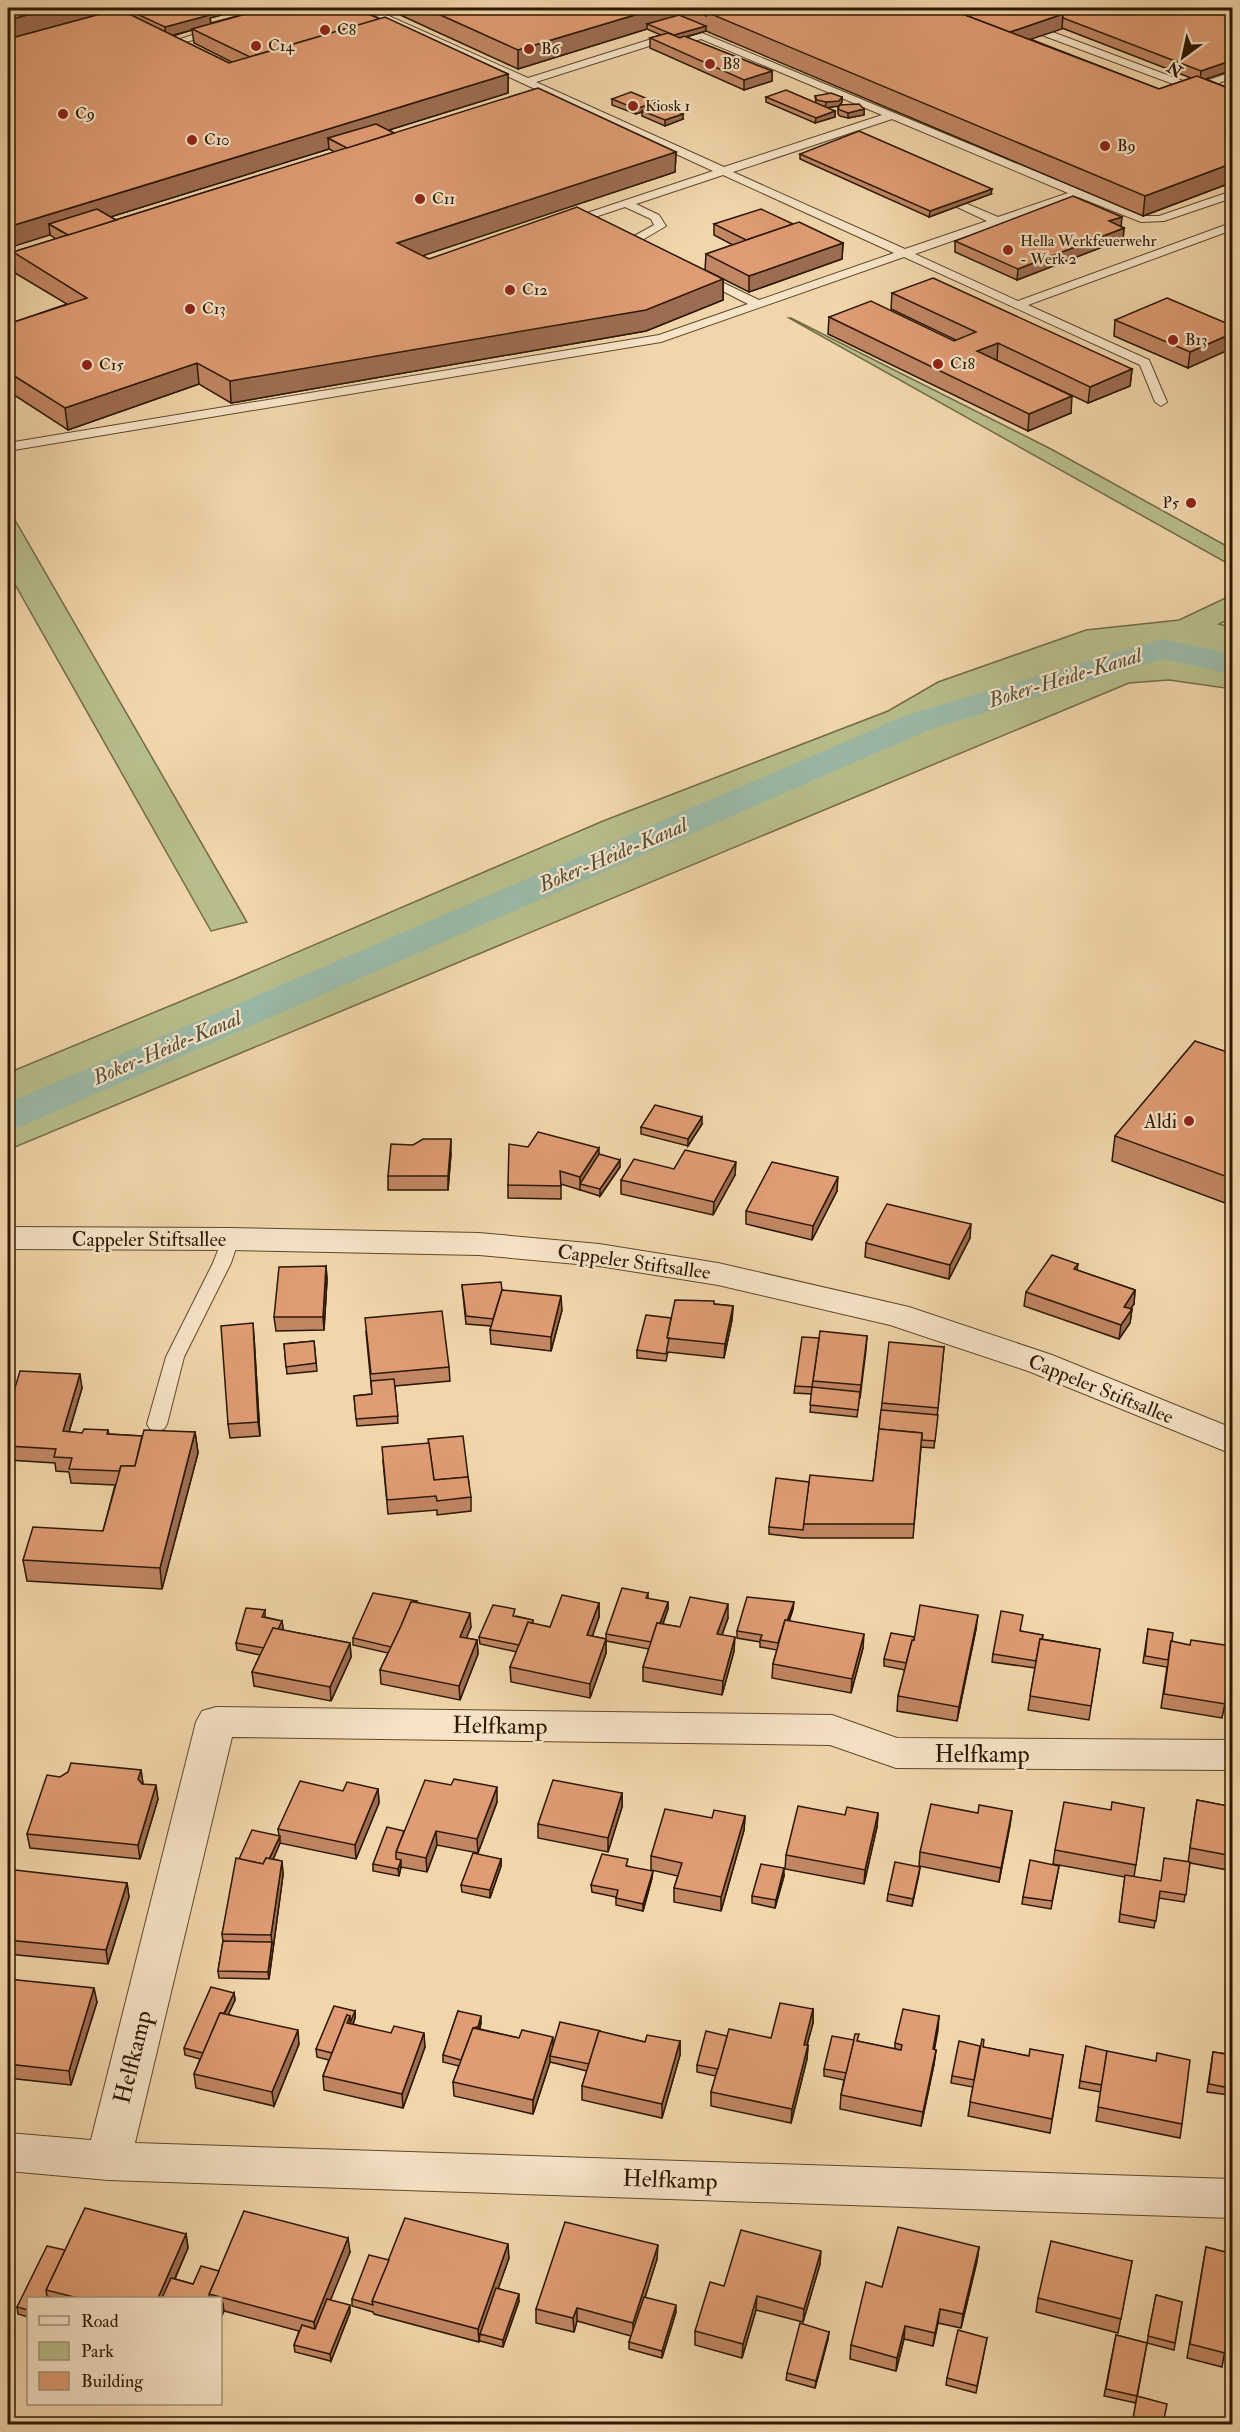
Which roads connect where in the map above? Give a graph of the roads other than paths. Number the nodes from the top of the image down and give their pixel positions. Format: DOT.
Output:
graph roads {
  1 [pos="364,8"];
  2 [pos="227,23"];
  3 [pos="1018,23"];
  4 [pos="189,53"];
  5 [pos="1233,75"];
  6 [pos="527,82"];
  7 [pos="1195,88"];
  8 [pos="550,92"];
  9 [pos="527,99"];
  10 [pos="1233,103"];
  11 [pos="893,115"];
  12 [pos="815,141"];
  13 [pos="830,148"];
  14 [pos="726,171"];
  15 [pos="1078,193"];
  16 [pos="1233,194"];
  17 [pos="627,204"];
  18 [pos="961,205"];
  19 [pos="997,221"];
  20 [pos="560,226"];
  21 [pos="1233,226"];
  22 [pos="51,246"];
  23 [pos="906,253"];
  24 [pos="8,259"];
  25 [pos="669,260"];
  26 [pos="689,270"];
  27 [pos="758,304"];
  28 [pos="1018,305"];
  29 [pos="1161,402"];
  30 [pos="8,447"];
  31 [pos="8,1238"];
  32 [pos="230,1239"];
  33 [pos="157,1425"];
  34 [pos="1233,1442"];
  35 [pos="1233,1755"];
  36 [pos="8,2152"];
  37 [pos="108,2161"];
  38 [pos="1233,2199"];
  1 -- 6 [label="lane"];
  2 -- 4 [label="lane"];
  3 -- 7 [label="lane"];
  5 -- 7 [label="lane"];
  6 -- 8 [label="lane"];
  6 -- 11 [label="lane"];
  7 -- 10 [label="lane"];
  8 -- 9 [label="lane"];
  8 -- 14 [label="lane"];
  11 -- 12 [label="lane"];
  11 -- 15 [label="lane"];
  12 -- 13 [label="lane"];
  12 -- 14 [label="lane"];
  14 -- 17 [label="lane"];
  14 -- 23 [label="lane"];
  15 -- 16 [label="lane"];
  15 -- 19 [label="lane"];
  17 -- 20 [label="lane"];
  17 -- 25 [label="lane"];
  18 -- 19 [label="lane"];
  19 -- 23 [label="lane"];
  21 -- 28 [label="lane"];
  22 -- 24 [label="lane"];
  23 -- 27 [label="lane"];
  23 -- 28 [label="lane"];
  26 -- 27 [label="lane"];
  27 -- 30 [label="lane"];
  28 -- 29 [label="lane"];
  31 -- 32 [label="street, Cappeler Stiftsallee"];
  32 -- 33 [label="lane"];
  32 -- 34 [label="street, Cappeler Stiftsallee"];
  35 -- 37 [label="street, Helfkamp"];
  36 -- 37 [label="street, Helfkamp"];
  37 -- 38 [label="street, Helfkamp"];
}
